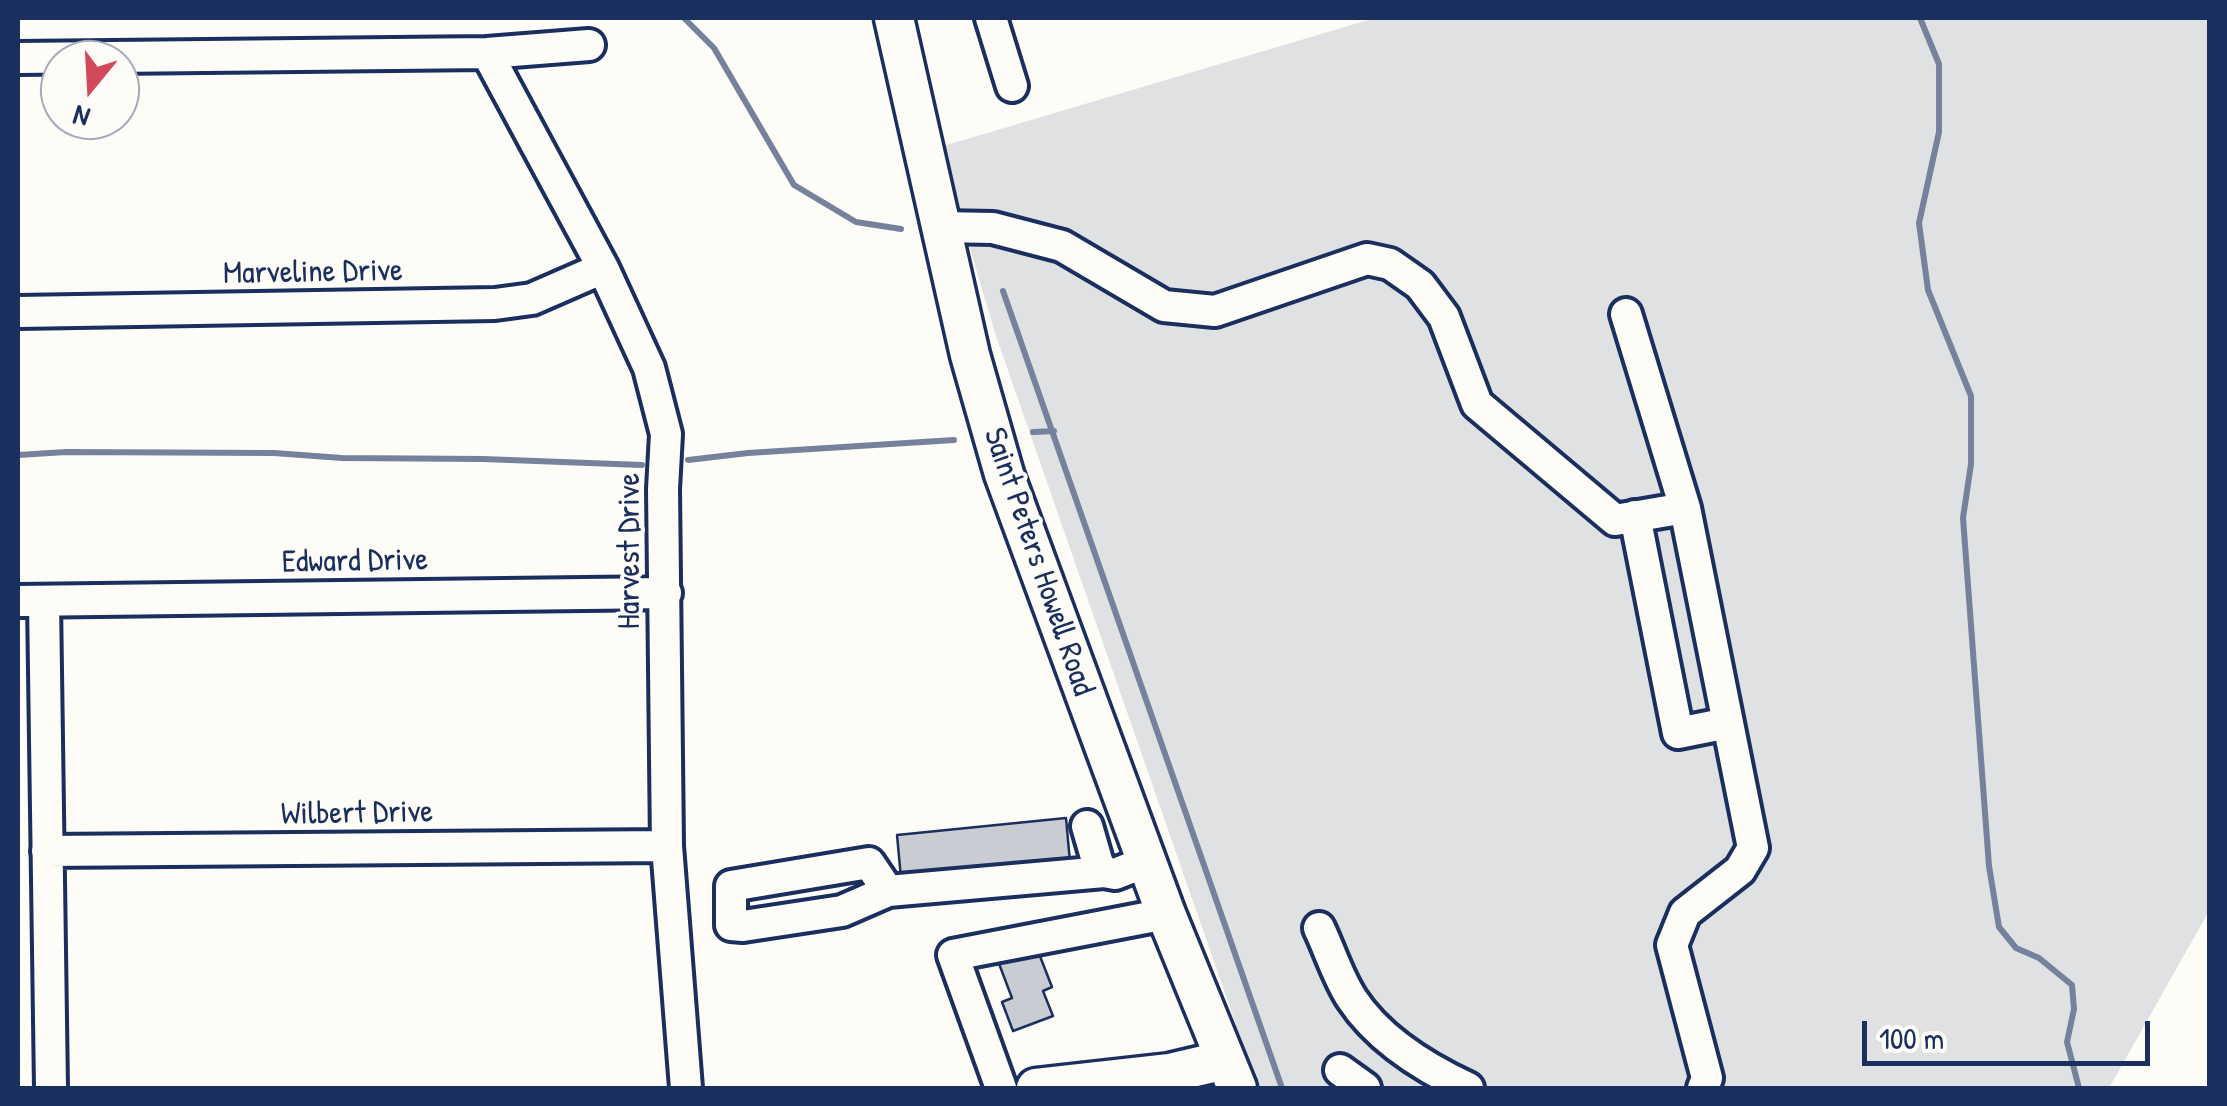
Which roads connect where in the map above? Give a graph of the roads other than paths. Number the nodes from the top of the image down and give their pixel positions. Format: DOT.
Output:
graph roads {
  1 [pos="894,18"];
  2 [pos="991,18"];
  3 [pos="589,45"];
  4 [pos="487,54"];
  5 [pos="18,58"];
  6 [pos="1012,86"];
  7 [pos="941,228"];
  8 [pos="603,268"];
  9 [pos="18,312"];
  10 [pos="1626,314"];
  11 [pos="1686,508"];
  12 [pos="1635,516"];
  13 [pos="666,594"];
  14 [pos="31,601"];
  15 [pos="1728,723"];
  16 [pos="1088,826"];
  17 [pos="667,846"];
  18 [pos="47,852"];
  19 [pos="1148,861"];
  20 [pos="1104,872"];
  21 [pos="888,891"];
  22 [pos="1166,914"];
  23 [pos="1319,928"];
  24 [pos="1340,1070"];
  25 [pos="1231,1074"];
  26 [pos="1104,1084"];
  27 [pos="51,1088"];
  28 [pos="686,1088"];
  29 [pos="1001,1088"];
  30 [pos="1036,1088"];
  31 [pos="1365,1088"];
  32 [pos="1468,1088"];
  33 [pos="1703,1088"];
  1 -- 7 [label="main road, Saint Peters Howell Road"];
  2 -- 6 [label="street"];
  3 -- 4 [label="street"];
  4 -- 5 [label="street"];
  4 -- 8 [label="street, Harvest Drive"];
  7 -- 12 [label="street"];
  7 -- 19 [label="main road, Saint Peters Howell Road"];
  8 -- 9 [label="street, Marveline Drive"];
  8 -- 13 [label="street, Harvest Drive"];
  10 -- 11 [label="street"];
  11 -- 12 [label="street"];
  11 -- 15 [label="street"];
  12 -- 15 [label="street"];
  13 -- 14 [label="street, Edward Drive"];
  13 -- 17 [label="street, Harvest Drive"];
  14 -- 18 [label="street"];
  15 -- 33 [label="street"];
  16 -- 20 [label="street"];
  17 -- 18 [label="street, Wilbert Drive"];
  17 -- 28 [label="street, Harvest Drive"];
  18 -- 27 [label="street"];
  19 -- 20 [label="street"];
  19 -- 22 [label="main road, Saint Peters Howell Road"];
  20 -- 21 [label="street"];
  21 -- 21 [label="street"];
  22 -- 25 [label="main road, Saint Peters Howell Road"];
  22 -- 29 [label="street"];
  23 -- 32 [label="street"];
  24 -- 31 [label="street"];
  25 -- 26 [label="main road"];
  26 -- 30 [label="main road"];
}
